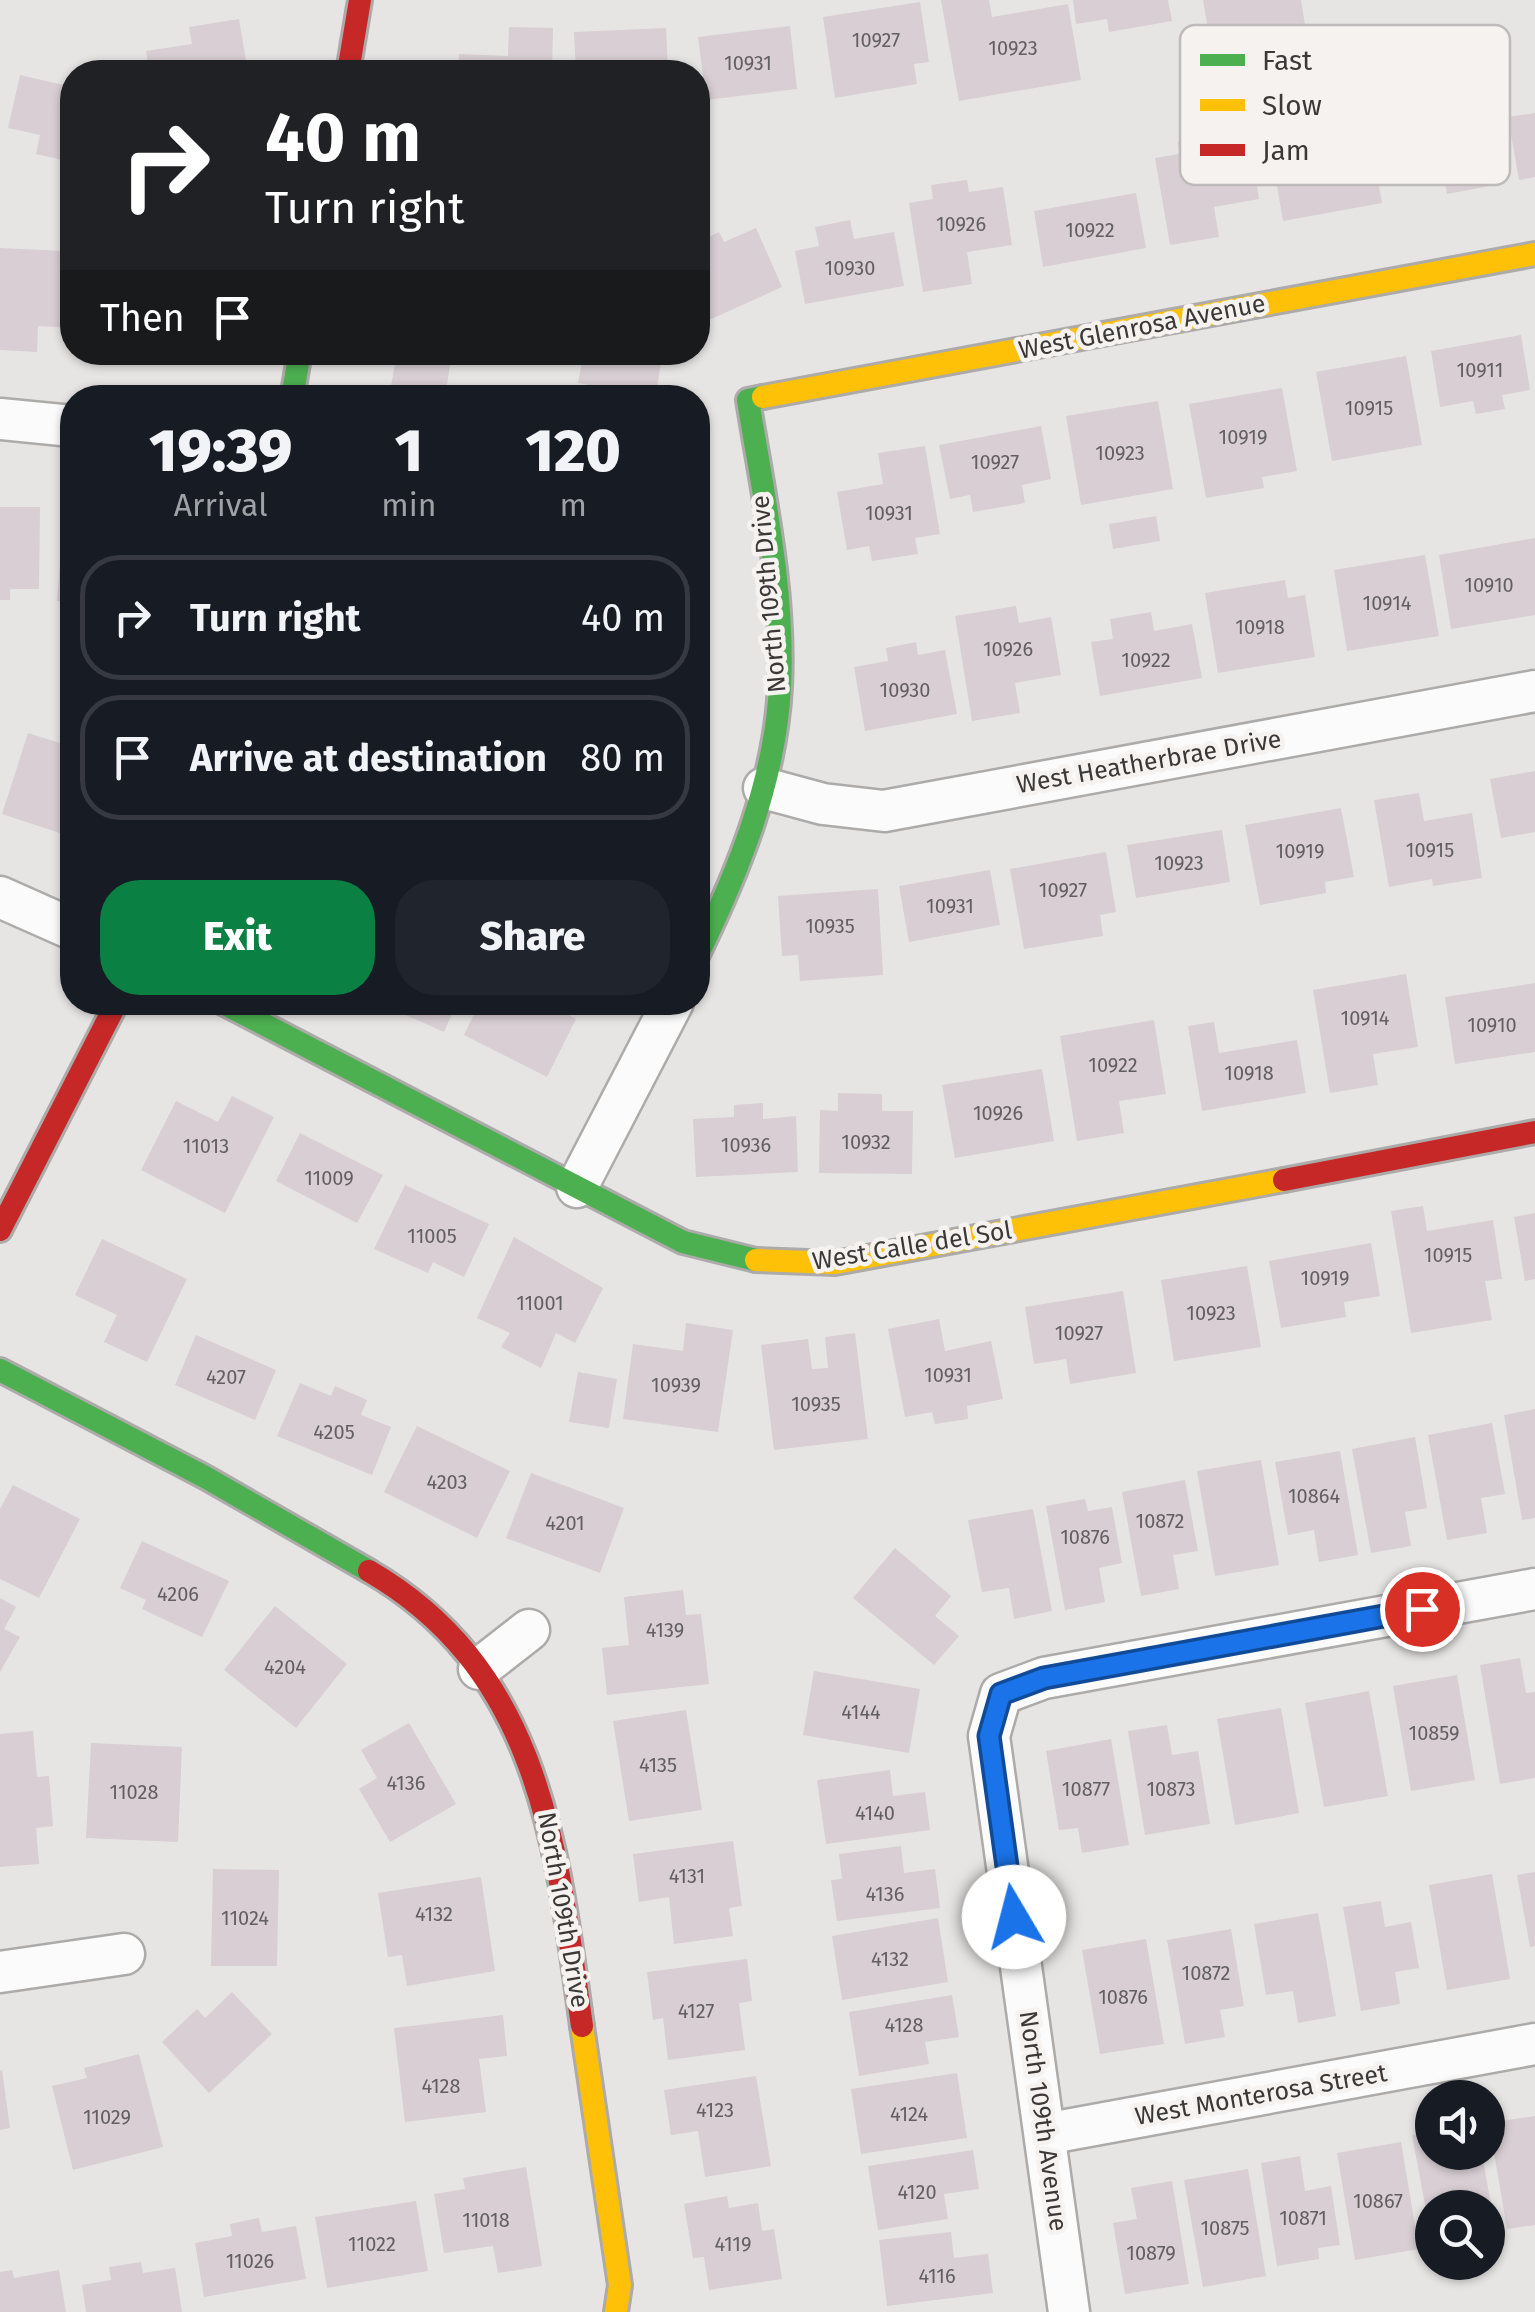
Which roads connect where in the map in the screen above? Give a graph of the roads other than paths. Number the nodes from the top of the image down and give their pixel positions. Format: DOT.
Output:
graph roads {
  1 [pos="360,0"];
  2 [pos="350,60"];
  3 [pos="1535,254"];
  4 [pos="748,400"];
  5 [pos="0,419"];
  6 [pos="60,425"];
  7 [pos="1535,691"];
  8 [pos="764,788"];
  9 [pos="0,896"];
  10 [pos="60,924"];
  11 [pos="710,929"];
  12 [pos="111,1015"];
  13 [pos="246,1015"];
  14 [pos="665,1015"];
  15 [pos="1535,1132"];
  16 [pos="577,1186"];
  17 [pos="0,1230"];
  18 [pos="0,1370"];
  19 [pos="1535,1589"];
  20 [pos="529,1630"];
  21 [pos="478,1669"];
  22 [pos="124,1954"];
  23 [pos="0,1972"];
  24 [pos="1535,2044"];
  25 [pos="1045,2134"];
  26 [pos="616,2312"];
  27 [pos="1068,2312"];
  1 -- 2 [label="street"];
  3 -- 4 [label="street, West Glenrosa Avenue"];
  4 -- 8 [label="street, North 109th Drive"];
  5 -- 6 [label="street"];
  7 -- 8 [label="street, West Heatherbrae Drive"];
  8 -- 11 [label="street, North 109th Drive"];
  9 -- 10 [label="street"];
  12 -- 17 [label="street"];
  13 -- 16 [label="street, West Calle del Sol"];
  14 -- 16 [label="street"];
  15 -- 16 [label="street, West Calle del Sol"];
  18 -- 21 [label="street, North 109th Drive"];
  19 -- 25 [label="street, North 109th Avenue"];
  20 -- 21 [label="street"];
  21 -- 26 [label="street, North 109th Drive"];
  22 -- 23 [label="street"];
  24 -- 25 [label="street, West Monterosa Street"];
  25 -- 27 [label="street, North 109th Avenue"];
}
